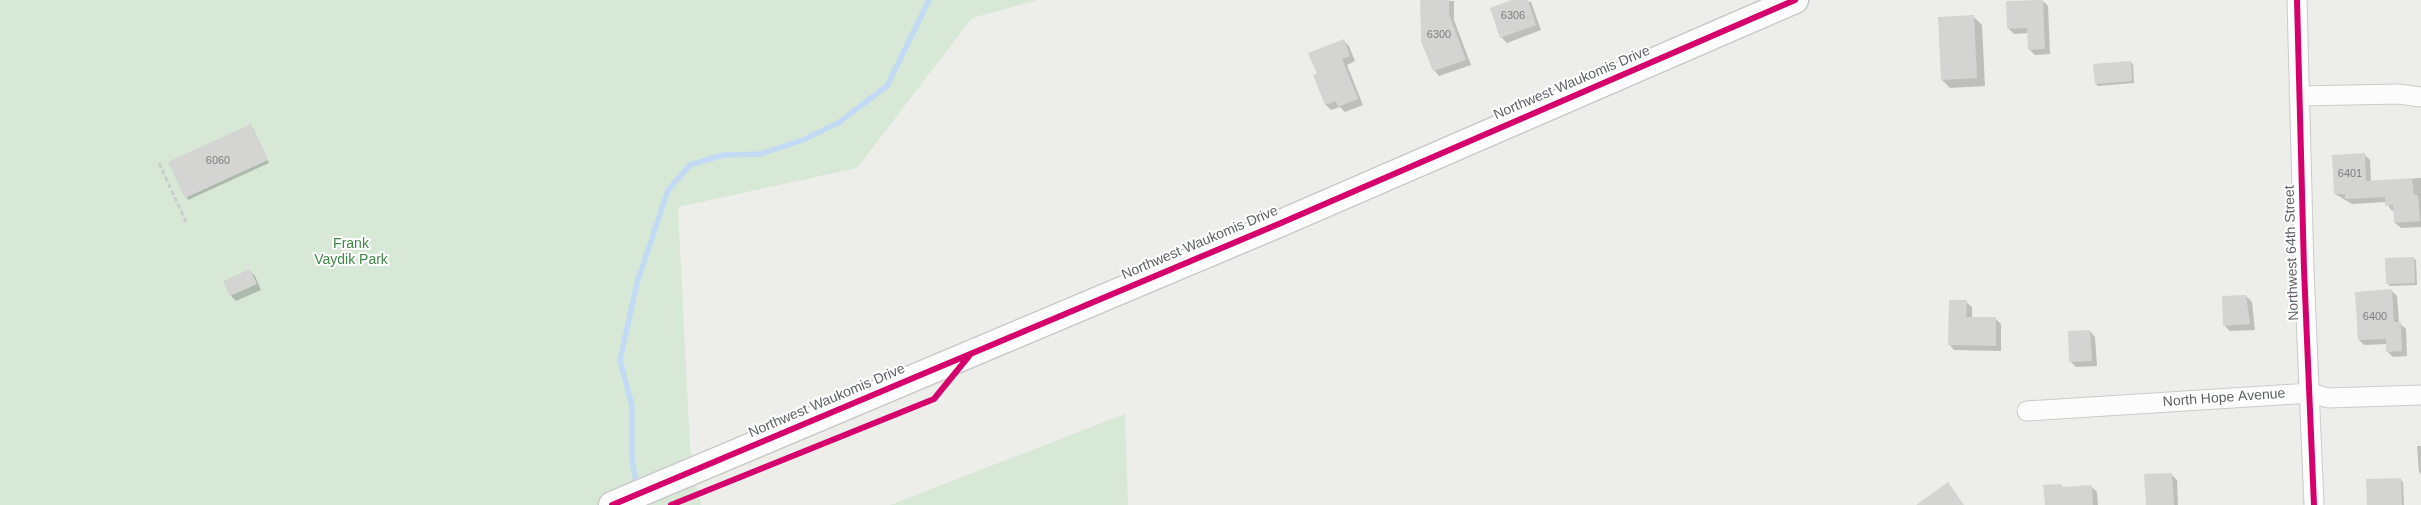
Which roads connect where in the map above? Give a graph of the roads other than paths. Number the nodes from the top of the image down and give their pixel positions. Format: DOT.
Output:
graph roads {
  1 [pos="1796,0"];
  2 [pos="2297,0"];
  3 [pos="2299,96"];
  4 [pos="2421,97"];
  5 [pos="2311,393"];
  6 [pos="2421,395"];
  7 [pos="2027,411"];
  8 [pos="612,505"];
  9 [pos="2314,505"];
  1 -- 8 [label="main road, Northwest Waukomis Drive"];
  2 -- 3 [label="street, Northwest 64th Street"];
  3 -- 4 [label="street"];
  3 -- 5 [label="street, Northwest 64th Street"];
  5 -- 6 [label="street, North Hope Avenue"];
  5 -- 7 [label="street, North Hope Avenue"];
  5 -- 9 [label="street, Northwest 64th Street"];
}
